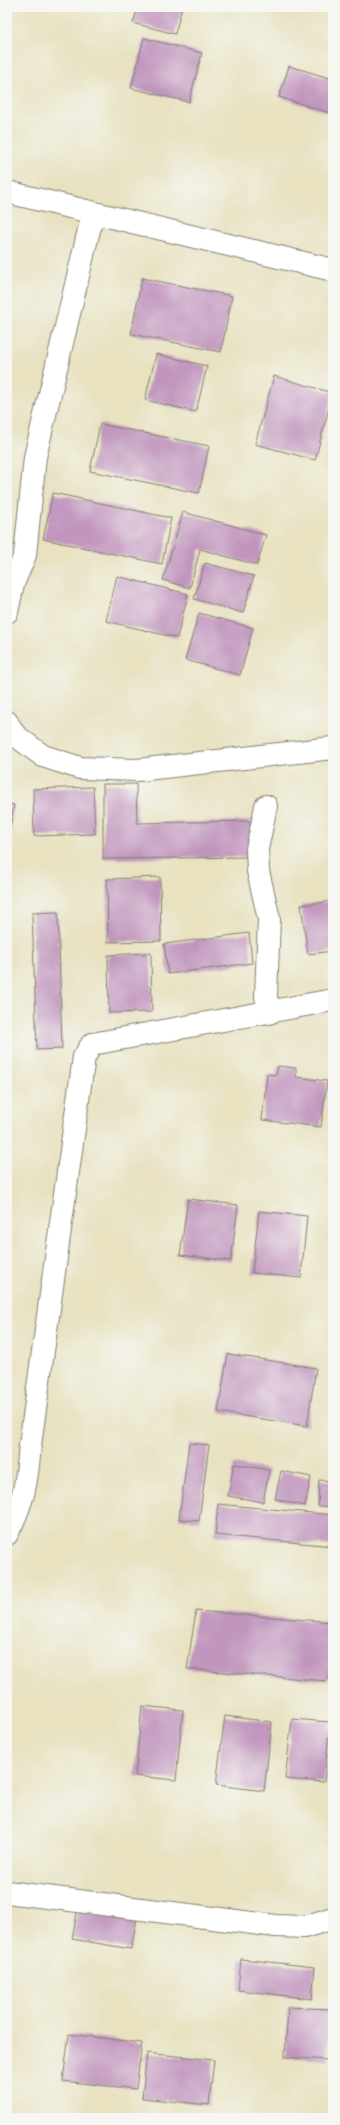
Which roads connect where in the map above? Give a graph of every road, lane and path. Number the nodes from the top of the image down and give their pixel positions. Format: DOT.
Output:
graph roads {
  1 [pos="7,192"];
  2 [pos="93,213"];
  3 [pos="333,270"];
  4 [pos="7,612"];
  5 [pos="7,722"];
  6 [pos="333,748"];
  7 [pos="266,806"];
  8 [pos="333,1000"];
  9 [pos="269,1013"];
  10 [pos="7,1534"];
  11 [pos="7,1892"];
  12 [pos="333,1918"];
  1 -- 2 [label="street"];
  2 -- 3 [label="street"];
  2 -- 4 [label="street"];
  5 -- 6 [label="street"];
  7 -- 9 [label="street"];
  8 -- 9 [label="street"];
  9 -- 10 [label="street"];
  11 -- 12 [label="street"];
}
